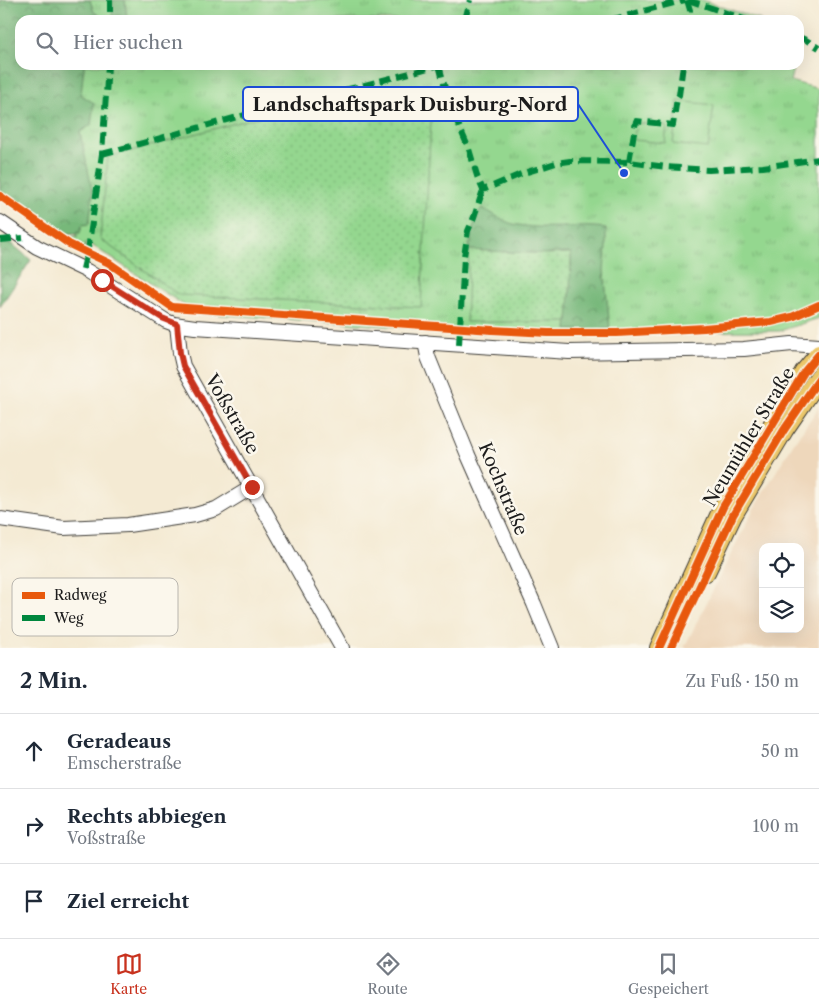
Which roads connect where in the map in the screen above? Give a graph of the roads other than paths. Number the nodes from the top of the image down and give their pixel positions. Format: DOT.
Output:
graph roads {
  1 [pos="0,222"];
  2 [pos="177,324"];
  3 [pos="425,342"];
  4 [pos="819,346"];
  5 [pos="819,354"];
  6 [pos="819,379"];
  7 [pos="252,487"];
  8 [pos="0,519"];
  9 [pos="342,648"];
  10 [pos="552,648"];
  11 [pos="659,648"];
  12 [pos="672,648"];
  1 -- 2 [label="street"];
  2 -- 3 [label="street"];
  2 -- 7 [label="street, Voßstraße"];
  3 -- 4 [label="street"];
  3 -- 10 [label="street, Kochstraße"];
  5 -- 11 [label="main road, Neumühler Straße"];
  6 -- 12 [label="main road, Neumühler Straße"];
  7 -- 8 [label="street"];
  7 -- 9 [label="street, Voßstraße"];
}
